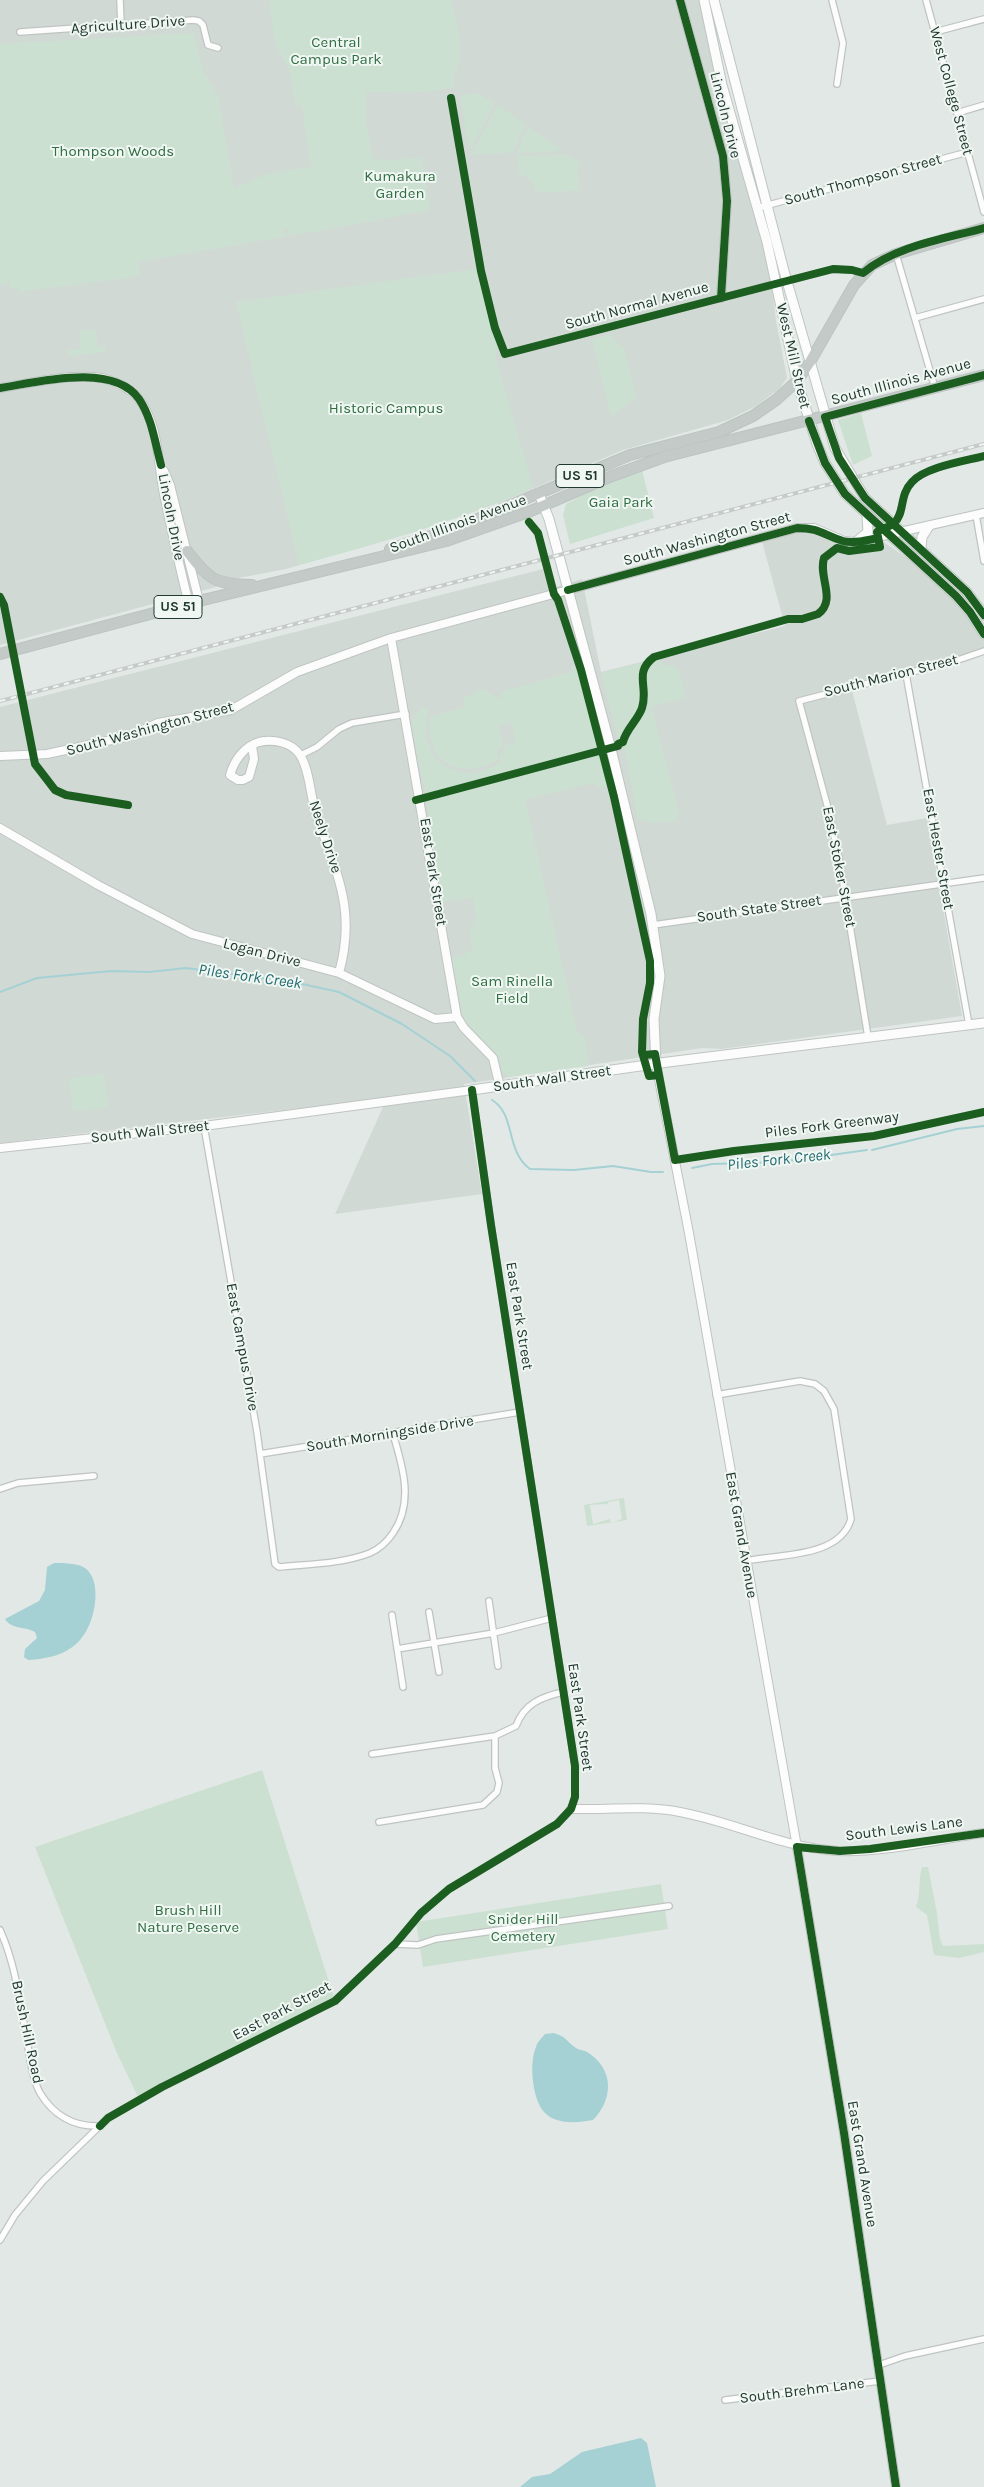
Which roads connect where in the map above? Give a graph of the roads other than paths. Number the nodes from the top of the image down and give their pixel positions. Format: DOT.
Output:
graph roads {
  1 [pos="120,0"];
  2 [pos="680,0"];
  3 [pos="704,0"];
  4 [pos="714,0"];
  5 [pos="832,0"];
  6 [pos="926,0"];
  7 [pos="984,19"];
  8 [pos="121,24"];
  9 [pos="20,32"];
  10 [pos="935,32"];
  11 [pos="218,48"];
  12 [pos="837,84"];
  13 [pos="984,105"];
  14 [pos="957,113"];
  15 [pos="968,152"];
  16 [pos="762,207"];
  17 [pos="984,212"];
  18 [pos="984,228"];
  19 [pos="896,254"];
  20 [pos="863,273"];
  21 [pos="787,280"];
  22 [pos="776,283"];
  23 [pos="721,298"];
  24 [pos="984,299"];
  25 [pos="915,318"];
  26 [pos="505,354"];
  27 [pos="810,362"];
  28 [pos="984,374"];
  29 [pos="797,381"];
  30 [pos="0,388"];
  31 [pos="935,388"];
  32 [pos="825,417"];
  33 [pos="808,421"];
  34 [pos="161,465"];
  35 [pos="539,494"];
  36 [pos="544,506"];
  37 [pos="980,514"];
  38 [pos="867,516"];
  39 [pos="929,526"];
  40 [pos="904,532"];
  41 [pos="890,536"];
  42 [pos="856,542"];
  43 [pos="921,548"];
  44 [pos="187,551"];
  45 [pos="984,561"];
  46 [pos="356,562"];
  47 [pos="265,586"];
  48 [pos="568,590"];
  49 [pos="194,602"];
  50 [pos="984,614"];
  51 [pos="984,634"];
  52 [pos="391,638"];
  53 [pos="984,651"];
  54 [pos="0,654"];
  55 [pos="906,674"];
  56 [pos="799,700"];
  57 [pos="406,714"];
  58 [pos="252,746"];
  59 [pos="301,755"];
  60 [pos="0,756"];
  61 [pos="0,828"];
  62 [pos="984,878"];
  63 [pos="945,884"];
  64 [pos="846,896"];
  65 [pos="653,925"];
  66 [pos="339,973"];
  67 [pos="457,1017"];
  68 [pos="984,1023"];
  69 [pos="969,1025"];
  70 [pos="868,1036"];
  71 [pos="656,1064"];
  72 [pos="500,1086"];
  73 [pos="472,1090"];
  74 [pos="204,1126"];
  75 [pos="0,1148"];
  76 [pos="716,1395"];
  77 [pos="520,1412"];
  78 [pos="393,1434"];
  79 [pos="260,1454"];
  80 [pos="94,1476"];
  81 [pos="0,1489"];
  82 [pos="746,1561"];
  83 [pos="490,1601"];
  84 [pos="429,1612"];
  85 [pos="392,1615"];
  86 [pos="552,1618"];
  87 [pos="494,1633"];
  88 [pos="434,1642"];
  89 [pos="397,1649"];
  90 [pos="498,1666"];
  91 [pos="439,1672"];
  92 [pos="403,1688"];
  93 [pos="563,1692"];
  94 [pos="495,1736"];
  95 [pos="372,1754"];
  96 [pos="571,1809"];
  97 [pos="379,1822"];
  98 [pos="984,1833"];
  99 [pos="797,1847"];
  100 [pos="669,1906"];
  101 [pos="0,1930"];
  102 [pos="395,1944"];
  103 [pos="100,2126"];
  104 [pos="0,2240"];
  105 [pos="984,2335"];
  106 [pos="984,2340"];
  107 [pos="879,2365"];
  108 [pos="880,2381"];
  109 [pos="725,2400"];
  110 [pos="896,2487"];
  1 -- 8 [label="street"];
  2 -- 23 [label="street, Lincoln Drive"];
  3 -- 16 [label="main road, West Mill Street"];
  4 -- 16 [label="main road, West Mill Street"];
  5 -- 12 [label="street"];
  6 -- 10 [label="street, West College Street"];
  7 -- 10 [label="street"];
  8 -- 9 [label="street, Agriculture Drive"];
  8 -- 11 [label="street, Agriculture Drive"];
  10 -- 14 [label="street, West College Street"];
  13 -- 14 [label="street"];
  14 -- 15 [label="street, West College Street"];
  15 -- 16 [label="street, South Thompson Street"];
  15 -- 17 [label="street, West College Street"];
  16 -- 21 [label="main road, West Mill Street"];
  16 -- 22 [label="main road, West Mill Street"];
  18 -- 19 [label="highway, US 51"];
  19 -- 20 [label="highway, US 51"];
  19 -- 25 [label="street"];
  20 -- 21 [label="street, South Normal Avenue"];
  20 -- 27 [label="highway, South Illinois Avenue / US 51"];
  21 -- 22 [label="street, South Normal Avenue"];
  21 -- 27 [label="main road, West Mill Street"];
  22 -- 23 [label="street, South Normal Avenue"];
  22 -- 29 [label="main road, West Mill Street"];
  23 -- 26 [label="street, South Normal Avenue"];
  24 -- 25 [label="street"];
  25 -- 31 [label="street"];
  27 -- 29 [label="highway, South Illinois Avenue / US 51"];
  27 -- 32 [label="main road, West Mill Street"];
  28 -- 31 [label="highway, South Illinois Avenue / US 51"];
  29 -- 33 [label="main road, West Mill Street"];
  29 -- 35 [label="highway, South Illinois Avenue / US 51"];
  30 -- 34 [label="street, Lincoln Drive"];
  31 -- 32 [label="highway, South Illinois Avenue / US 51"];
  32 -- 33 [label="highway, South Illinois Avenue / US 51"];
  32 -- 40 [label="main road, West Mill Street"];
  33 -- 36 [label="highway, South Illinois Avenue / US 51"];
  33 -- 38 [label="main road, West Mill Street"];
  34 -- 44 [label="street, Lincoln Drive"];
  34 -- 49 [label="street, Lincoln Drive"];
  35 -- 36 [label="main road, East Grand Avenue"];
  35 -- 46 [label="highway, South Illinois Avenue / US 51"];
  36 -- 46 [label="highway, South Illinois Avenue / US 51"];
  36 -- 48 [label="main road, East Grand Avenue"];
  37 -- 39 [label="street, South Washington Street"];
  37 -- 45 [label="street"];
  38 -- 41 [label="main road, West Mill Street"];
  38 -- 42 [label="main road"];
  39 -- 40 [label="street, South Washington Street"];
  39 -- 43 [label="main road"];
  40 -- 41 [label="street, South Washington Street"];
  40 -- 43 [label="main road, West Mill Street"];
  41 -- 42 [label="street, South Washington Street"];
  41 -- 51 [label="main road, West Mill Street"];
  42 -- 48 [label="street, South Washington Street"];
  43 -- 50 [label="main road, West Mill Street"];
  44 -- 47 [label="highway"];
  44 -- 49 [label="street, Lincoln Drive"];
  46 -- 47 [label="highway, South Illinois Avenue / US 51"];
  47 -- 49 [label="highway, South Illinois Avenue / US 51"];
  48 -- 52 [label="street, South Washington Street"];
  48 -- 65 [label="main road, East Grand Avenue"];
  49 -- 54 [label="highway, South Illinois Avenue / US 51"];
  52 -- 57 [label="street, East Park Street"];
  52 -- 60 [label="street, South Washington Street"];
  53 -- 55 [label="street, South Marion Street"];
  55 -- 56 [label="street, South Marion Street"];
  55 -- 63 [label="street, East Hester Street"];
  56 -- 64 [label="street, East Stoker Street"];
  57 -- 59 [label="street"];
  57 -- 67 [label="street, East Park Street"];
  58 -- 59 [label="street"];
  59 -- 66 [label="street, Neely Drive"];
  61 -- 66 [label="street, Logan Drive"];
  62 -- 63 [label="street, South State Street"];
  63 -- 64 [label="street, South State Street"];
  63 -- 69 [label="street, East Hester Street"];
  64 -- 65 [label="street, South State Street"];
  64 -- 70 [label="street, East Stoker Street"];
  65 -- 71 [label="main road, East Grand Avenue"];
  66 -- 67 [label="street, Logan Drive"];
  67 -- 72 [label="street"];
  68 -- 69 [label="main road, South Wall Street"];
  69 -- 70 [label="main road, South Wall Street"];
  70 -- 71 [label="main road, South Wall Street"];
  71 -- 72 [label="main road, South Wall Street"];
  71 -- 76 [label="street, East Grand Avenue"];
  72 -- 73 [label="main road, South Wall Street"];
  73 -- 74 [label="street, South Wall Street"];
  73 -- 77 [label="street, East Park Street"];
  74 -- 75 [label="street, South Wall Street"];
  74 -- 79 [label="street, East Campus Drive"];
  76 -- 82 [label="street, East Grand Avenue"];
  76 -- 82 [label="street"];
  77 -- 78 [label="street, South Morningside Drive"];
  77 -- 86 [label="street, East Park Street"];
  78 -- 79 [label="street, South Morningside Drive"];
  78 -- 79 [label="street, East Campus Drive"];
  80 -- 81 [label="street"];
  82 -- 99 [label="street, East Grand Avenue"];
  83 -- 87 [label="street"];
  84 -- 88 [label="street"];
  85 -- 89 [label="street"];
  86 -- 87 [label="street"];
  86 -- 93 [label="street, East Park Street"];
  87 -- 88 [label="street"];
  87 -- 90 [label="street"];
  88 -- 89 [label="street"];
  88 -- 91 [label="street"];
  89 -- 92 [label="street"];
  93 -- 94 [label="street"];
  93 -- 96 [label="street, East Park Street"];
  94 -- 95 [label="street"];
  94 -- 97 [label="street"];
  96 -- 99 [label="street, South Lewis Lane"];
  96 -- 102 [label="street, East Park Street"];
  98 -- 99 [label="street, South Lewis Lane"];
  99 -- 107 [label="street, East Grand Avenue"];
  100 -- 102 [label="street"];
  101 -- 103 [label="street, Brush Hill Road"];
  102 -- 103 [label="street, East Park Street"];
  103 -- 104 [label="street, East Park Street"];
  105 -- 106 [label="street"];
  106 -- 107 [label="street"];
  107 -- 108 [label="street, East Grand Avenue"];
  108 -- 109 [label="street, South Brehm Lane"];
  108 -- 110 [label="street, East Grand Avenue"];
}
